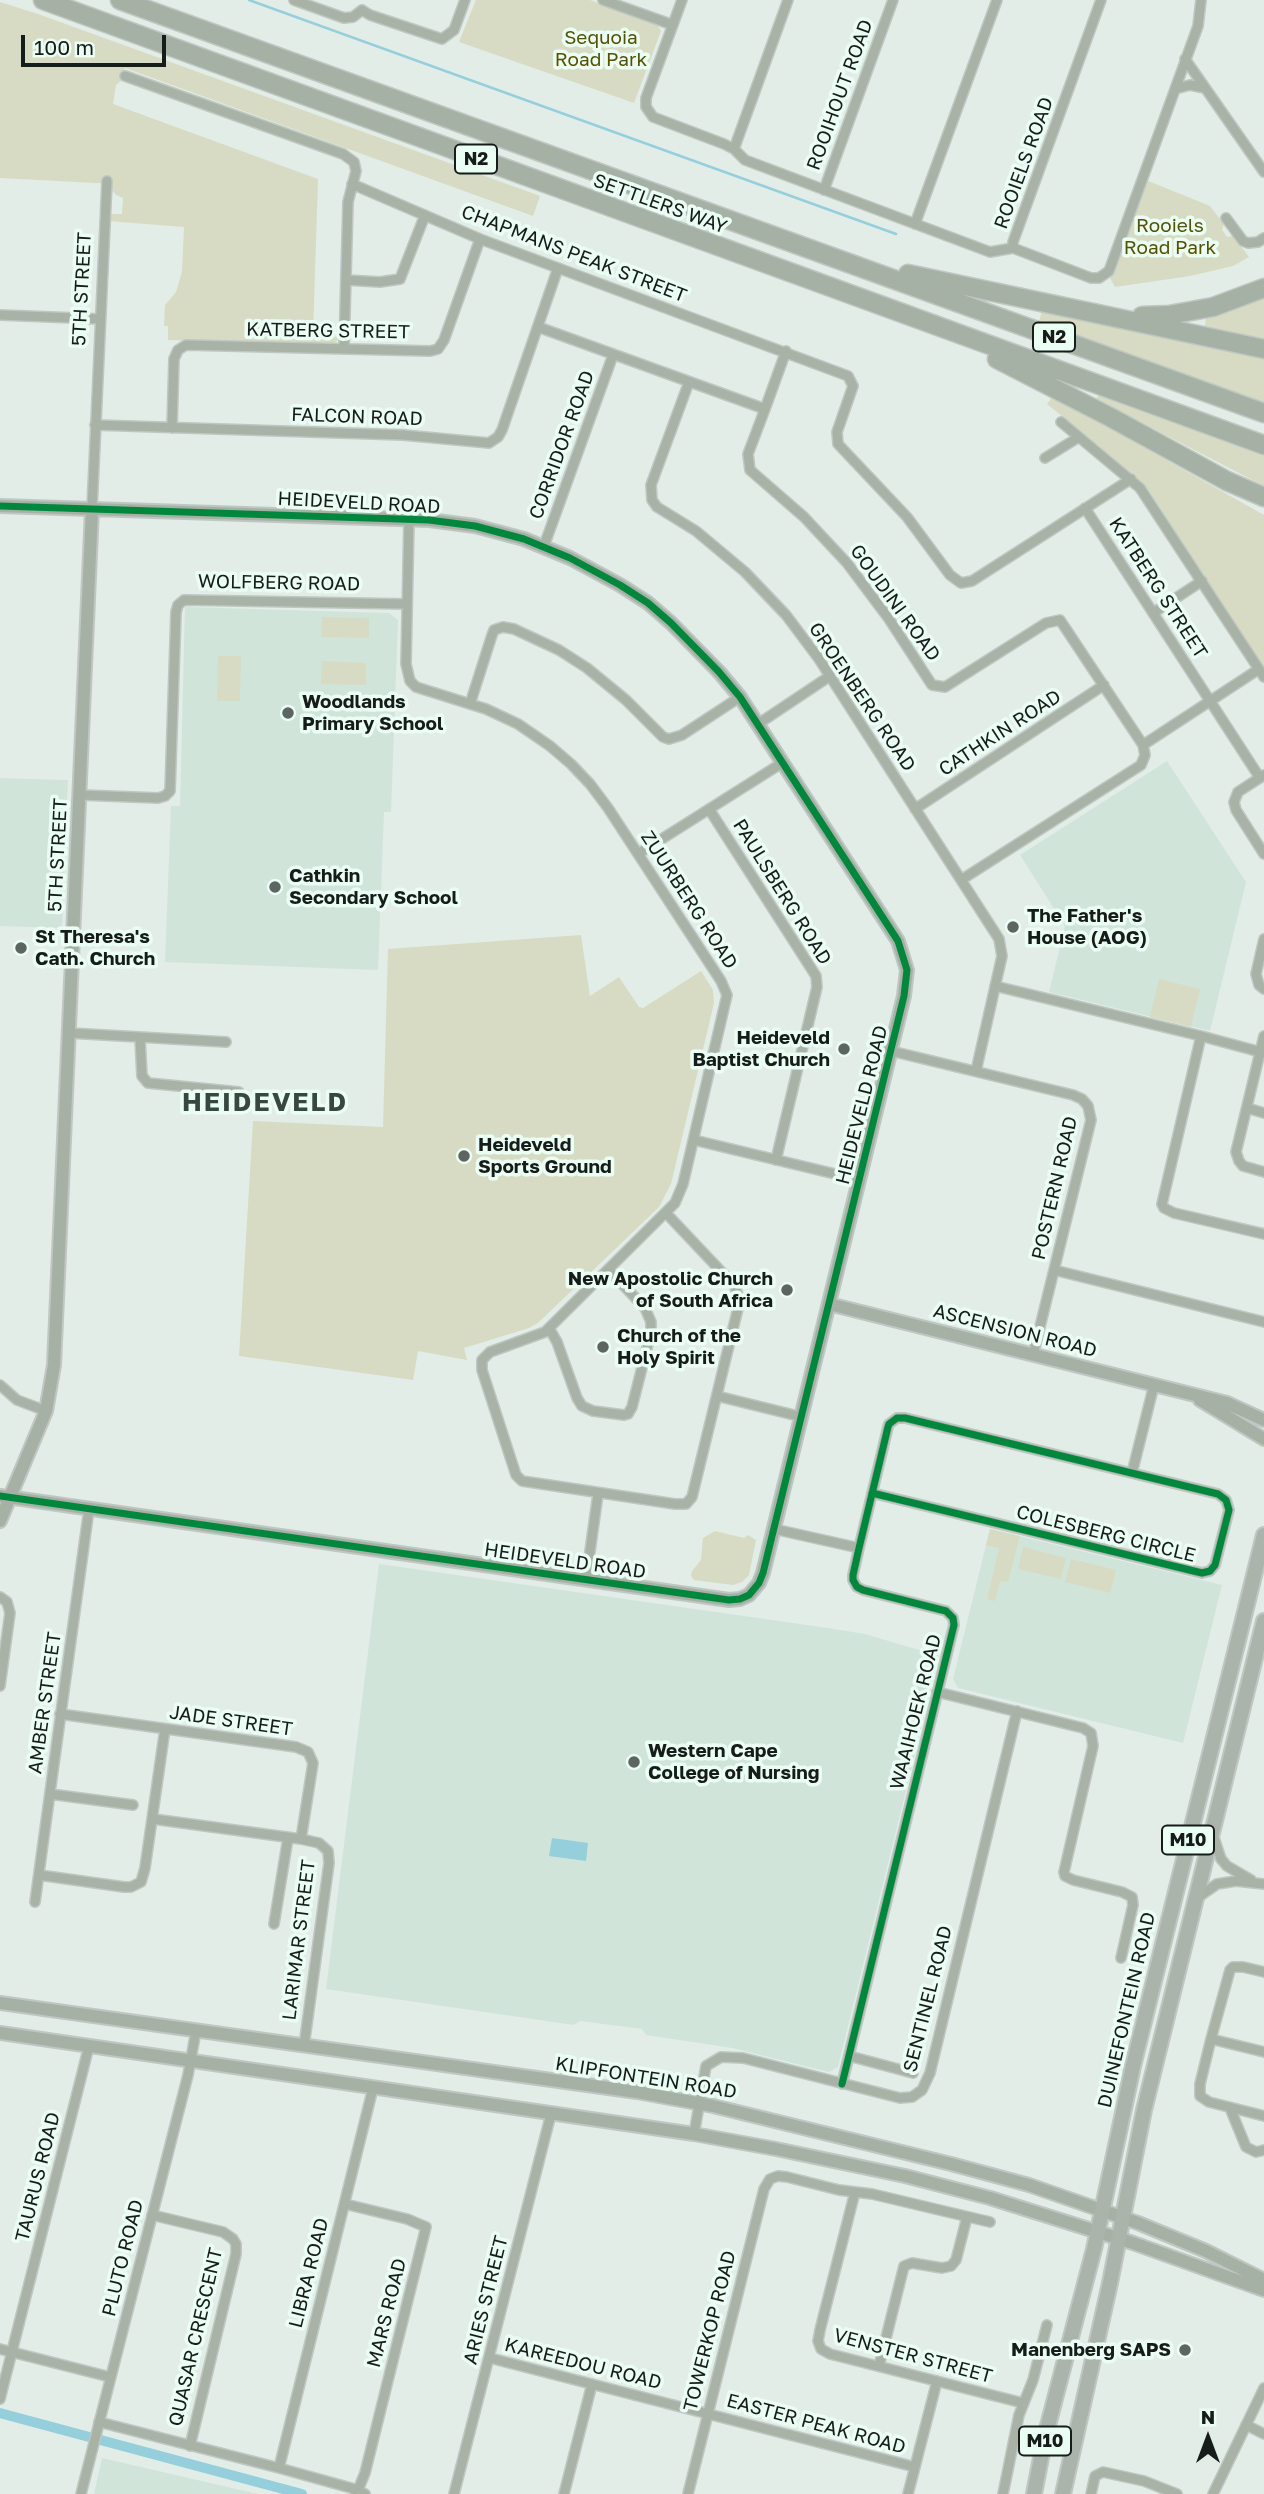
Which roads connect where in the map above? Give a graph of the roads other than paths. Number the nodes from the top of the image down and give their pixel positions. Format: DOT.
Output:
graph roads {
  1 [pos="43,0"];
  2 [pos="120,0"];
  3 [pos="153,0"];
  4 [pos="294,0"];
  5 [pos="465,0"];
  6 [pos="603,0"];
  7 [pos="682,0"];
  8 [pos="788,0"];
  9 [pos="892,0"];
  10 [pos="997,0"];
  11 [pos="1101,0"];
  12 [pos="1201,0"];
  13 [pos="362,5"];
  14 [pos="673,25"];
  15 [pos="191,26"];
  16 [pos="1185,59"];
  17 [pos="125,75"];
  18 [pos="1205,88"];
  19 [pos="1175,89"];
  20 [pos="734,149"];
  21 [pos="1264,172"];
  22 [pos="107,181"];
  23 [pos="352,184"];
  24 [pos="824,190"];
  25 [pos="425,215"];
  26 [pos="1226,218"];
  27 [pos="915,224"];
  28 [pos="1264,238"];
  29 [pos="480,239"];
  30 [pos="1013,248"];
  31 [pos="844,260"];
  32 [pos="558,268"];
  33 [pos="346,280"];
  34 [pos="1264,288"];
  35 [pos="0,315"];
  36 [pos="1100,315"];
  37 [pos="910,317"];
  38 [pos="100,319"];
  39 [pos="538,327"];
  40 [pos="344,349"];
  41 [pos="1264,349"];
  42 [pos="786,351"];
  43 [pos="613,355"];
  44 [pos="689,382"];
  45 [pos="765,409"];
  46 [pos="1264,413"];
  47 [pos="1061,422"];
  48 [pos="95,425"];
  49 [pos="172,428"];
  50 [pos="1079,437"];
  51 [pos="1264,445"];
  52 [pos="1045,458"];
  53 [pos="1131,479"];
  54 [pos="1227,481"];
  55 [pos="1264,497"];
  56 [pos="0,506"];
  57 [pos="1085,508"];
  58 [pos="1264,508"];
  59 [pos="92,509"];
  60 [pos="410,519"];
  61 [pos="544,546"];
  62 [pos="1202,581"];
  63 [pos="407,604"];
  64 [pos="1153,613"];
  65 [pos="1261,673"];
  66 [pos="830,676"];
  67 [pos="1104,685"];
  68 [pos="740,697"];
  69 [pos="1211,700"];
  70 [pos="470,704"];
  71 [pos="758,724"];
  72 [pos="1143,745"];
  73 [pos="782,763"];
  74 [pos="1262,776"];
  75 [pos="80,795"];
  76 [pos="709,809"];
  77 [pos="915,809"];
  78 [pos="1263,850"];
  79 [pos="638,854"];
  80 [pos="961,880"];
  81 [pos="1264,939"];
  82 [pos="995,986"];
  83 [pos="1264,989"];
  84 [pos="69,1033"];
  85 [pos="1201,1036"];
  86 [pos="1264,1036"];
  87 [pos="141,1038"];
  88 [pos="226,1042"];
  89 [pos="891,1051"];
  90 [pos="1262,1053"];
  91 [pos="976,1071"];
  92 [pos="239,1092"];
  93 [pos="1247,1108"];
  94 [pos="1264,1112"];
  95 [pos="694,1140"];
  96 [pos="776,1160"];
  97 [pos="1264,1172"];
  98 [pos="860,1180"];
  99 [pos="666,1213"];
  100 [pos="1264,1234"];
  101 [pos="609,1270"];
  102 [pos="1054,1270"];
  103 [pos="829,1304"];
  104 [pos="1264,1322"];
  105 [pos="549,1328"];
  106 [pos="1033,1355"];
  107 [pos="0,1385"];
  108 [pos="1154,1385"];
  109 [pos="1191,1394"];
  110 [pos="718,1396"];
  111 [pos="46,1411"];
  112 [pos="802,1417"];
  113 [pos="894,1419"];
  114 [pos="1264,1420"];
  115 [pos="1264,1439"];
  116 [pos="1132,1473"];
  117 [pos="872,1493"];
  118 [pos="598,1494"];
  119 [pos="5,1497"];
  120 [pos="89,1509"];
  121 [pos="0,1521"];
  122 [pos="774,1529"];
  123 [pos="1264,1535"];
  124 [pos="859,1548"];
  125 [pos="586,1580"];
  126 [pos="0,1597"];
  127 [pos="1264,1622"];
  128 [pos="0,1686"];
  129 [pos="937,1692"];
  130 [pos="1017,1711"];
  131 [pos="60,1714"];
  132 [pos="165,1729"];
  133 [pos="50,1794"];
  134 [pos="133,1805"];
  135 [pos="153,1819"];
  136 [pos="1213,1833"];
  137 [pos="288,1838"];
  138 [pos="301,1839"];
  139 [pos="39,1875"];
  140 [pos="1260,1883"];
  141 [pos="1197,1898"];
  142 [pos="34,1902"];
  143 [pos="274,1924"];
  144 [pos="1121,1958"];
  145 [pos="1264,1972"];
  146 [pos="0,2003"];
  147 [pos="196,2031"];
  148 [pos="0,2033"];
  149 [pos="1211,2039"];
  150 [pos="89,2046"];
  151 [pos="303,2046"];
  152 [pos="1264,2052"];
  153 [pos="849,2056"];
  154 [pos="191,2061"];
  155 [pos="913,2073"];
  156 [pos="842,2084"];
  157 [pos="373,2088"];
  158 [pos="699,2104"];
  159 [pos="1230,2108"];
  160 [pos="551,2114"];
  161 [pos="1264,2116"];
  162 [pos="694,2134"];
  163 [pos="1264,2150"];
  164 [pos="855,2192"];
  165 [pos="345,2204"];
  166 [pos="1102,2210"];
  167 [pos="152,2215"];
  168 [pos="967,2217"];
  169 [pos="1122,2217"];
  170 [pos="990,2222"];
  171 [pos="1097,2233"];
  172 [pos="1118,2238"];
  173 [pos="1264,2280"];
  174 [pos="1264,2290"];
  175 [pos="1046,2325"];
  176 [pos="0,2349"];
  177 [pos="12,2352"];
  178 [pos="490,2358"];
  179 [pos="879,2366"];
  180 [pos="110,2377"];
  181 [pos="937,2381"];
  182 [pos="592,2384"];
  183 [pos="1264,2388"];
  184 [pos="0,2399"];
  185 [pos="1023,2403"];
  186 [pos="708,2414"];
  187 [pos="1246,2425"];
  188 [pos="98,2427"];
  189 [pos="1264,2434"];
  190 [pos="190,2446"];
  191 [pos="915,2467"];
  192 [pos="279,2468"];
  193 [pos="361,2492"];
  194 [pos="82,2494"];
  195 [pos="454,2494"];
  196 [pos="564,2494"];
  197 [pos="688,2494"];
  198 [pos="908,2494"];
  199 [pos="1003,2494"];
  200 [pos="1034,2494"];
  201 [pos="1063,2494"];
  202 [pos="1091,2494"];
  203 [pos="1177,2494"];
  204 [pos="1213,2494"];
  1 -- 37 [label="highway, SETTLERS WAY / N2"];
  2 -- 15 [label="highway, SETTLERS WAY / N2"];
  3 -- 15 [label="highway"];
  4 -- 13 [label="street"];
  5 -- 13 [label="street"];
  6 -- 14 [label="street"];
  7 -- 14 [label="street"];
  8 -- 20 [label="street"];
  9 -- 24 [label="street, ROOIHOUT ROAD"];
  10 -- 27 [label="street"];
  11 -- 30 [label="street, ROOIELS ROAD"];
  12 -- 16 [label="street, ROOIELS ROAD"];
  14 -- 20 [label="street"];
  15 -- 31 [label="highway, SETTLERS WAY / N2"];
  16 -- 18 [label="street"];
  16 -- 19 [label="street, ROOIELS ROAD"];
  17 -- 23 [label="street"];
  18 -- 19 [label="street"];
  18 -- 21 [label="street"];
  19 -- 30 [label="street, ROOIELS ROAD"];
  20 -- 24 [label="street"];
  22 -- 38 [label="street, 5TH STREET"];
  23 -- 25 [label="street, CHAPMANS PEAK STREET"];
  23 -- 33 [label="street"];
  24 -- 27 [label="street, ROOIHOUT ROAD"];
  25 -- 29 [label="street, CHAPMANS PEAK STREET"];
  25 -- 33 [label="street"];
  26 -- 28 [label="street"];
  27 -- 30 [label="street, ROOIHOUT ROAD"];
  29 -- 32 [label="street, CHAPMANS PEAK STREET"];
  29 -- 40 [label="street, KATBERG STREET"];
  31 -- 36 [label="highway"];
  31 -- 46 [label="highway, SETTLERS WAY / N2"];
  32 -- 39 [label="street"];
  32 -- 42 [label="street, CHAPMANS PEAK STREET"];
  33 -- 40 [label="street"];
  34 -- 36 [label="highway"];
  35 -- 38 [label="street"];
  36 -- 41 [label="highway"];
  37 -- 51 [label="highway, SETTLERS WAY / N2"];
  37 -- 54 [label="highway"];
  38 -- 48 [label="street, 5TH STREET"];
  39 -- 43 [label="street"];
  39 -- 49 [label="street, FALCON ROAD"];
  40 -- 49 [label="street, KATBERG STREET"];
  42 -- 45 [label="street"];
  42 -- 57 [label="street, KATBERG STREET"];
  43 -- 44 [label="street"];
  43 -- 61 [label="street, CORRIDOR ROAD"];
  44 -- 45 [label="street"];
  44 -- 66 [label="street, GROENBERG ROAD"];
  45 -- 67 [label="street, GOUDINI ROAD"];
  47 -- 50 [label="street"];
  48 -- 49 [label="street, FALCON ROAD"];
  48 -- 59 [label="street, 5TH STREET"];
  50 -- 52 [label="street"];
  50 -- 53 [label="street"];
  53 -- 57 [label="street"];
  53 -- 62 [label="street"];
  54 -- 55 [label="highway"];
  54 -- 58 [label="highway"];
  56 -- 59 [label="street, HEIDEVELD ROAD"];
  57 -- 64 [label="street, KATBERG STREET"];
  59 -- 60 [label="street, HEIDEVELD ROAD"];
  59 -- 75 [label="street, 5TH STREET"];
  60 -- 61 [label="street, HEIDEVELD ROAD"];
  60 -- 63 [label="street, ZUURBERG ROAD"];
  61 -- 68 [label="street, HEIDEVELD ROAD"];
  62 -- 64 [label="street"];
  62 -- 65 [label="street"];
  63 -- 70 [label="street, ZUURBERG ROAD"];
  63 -- 75 [label="street, WOLFBERG ROAD"];
  64 -- 69 [label="street, KATBERG STREET"];
  65 -- 69 [label="street"];
  66 -- 71 [label="street"];
  66 -- 77 [label="street, GROENBERG ROAD"];
  67 -- 72 [label="street, GOUDINI ROAD"];
  67 -- 77 [label="street, CATHKIN ROAD"];
  68 -- 70 [label="street"];
  68 -- 71 [label="street, HEIDEVELD ROAD"];
  69 -- 72 [label="street"];
  69 -- 74 [label="street, KATBERG STREET"];
  70 -- 79 [label="street, ZUURBERG ROAD"];
  71 -- 73 [label="street, HEIDEVELD ROAD"];
  72 -- 80 [label="street"];
  73 -- 76 [label="street"];
  73 -- 89 [label="street, HEIDEVELD ROAD"];
  74 -- 78 [label="street"];
  75 -- 84 [label="street, 5TH STREET"];
  76 -- 79 [label="street"];
  76 -- 96 [label="street, PAULSBERG ROAD"];
  77 -- 80 [label="street, GROENBERG ROAD"];
  79 -- 95 [label="street, ZUURBERG ROAD"];
  80 -- 82 [label="street, GROENBERG ROAD"];
  81 -- 83 [label="street"];
  82 -- 85 [label="street"];
  82 -- 91 [label="street, GROENBERG ROAD"];
  84 -- 87 [label="street"];
  84 -- 111 [label="street, 5TH STREET"];
  85 -- 90 [label="street"];
  85 -- 100 [label="street"];
  86 -- 90 [label="street"];
  87 -- 88 [label="street"];
  87 -- 92 [label="street"];
  89 -- 91 [label="street, POSTERN ROAD"];
  89 -- 98 [label="street, HEIDEVELD ROAD"];
  90 -- 93 [label="street"];
  91 -- 102 [label="street, POSTERN ROAD"];
  93 -- 94 [label="street"];
  93 -- 97 [label="street"];
  95 -- 96 [label="street"];
  95 -- 99 [label="street, ZUURBERG ROAD"];
  96 -- 98 [label="street"];
  98 -- 103 [label="street, HEIDEVELD ROAD"];
  99 -- 101 [label="street, ZUURBERG ROAD"];
  99 -- 110 [label="street"];
  101 -- 105 [label="street, ZUURBERG ROAD"];
  101 -- 105 [label="street"];
  102 -- 104 [label="street"];
  102 -- 106 [label="street, POSTERN ROAD"];
  103 -- 106 [label="street, ASCENSION ROAD"];
  103 -- 112 [label="street, HEIDEVELD ROAD"];
  105 -- 118 [label="street, ZUURBERG ROAD"];
  106 -- 108 [label="street, ASCENSION ROAD"];
  107 -- 111 [label="street"];
  108 -- 109 [label="street, ASCENSION ROAD"];
  108 -- 116 [label="street"];
  109 -- 114 [label="street, ASCENSION ROAD"];
  109 -- 115 [label="street, ASCENSION ROAD"];
  110 -- 112 [label="street"];
  110 -- 118 [label="street"];
  111 -- 119 [label="street, 5TH STREET"];
  112 -- 122 [label="street, HEIDEVELD ROAD"];
  113 -- 116 [label="street, COLESBERG CIRCLE"];
  113 -- 117 [label="street, WAAIHOEK ROAD"];
  116 -- 117 [label="street, COLESBERG CIRCLE"];
  117 -- 124 [label="street, WAAIHOEK ROAD"];
  118 -- 125 [label="street"];
  119 -- 120 [label="street, HEIDEVELD ROAD"];
  119 -- 121 [label="street, 5TH STREET"];
  120 -- 125 [label="street, HEIDEVELD ROAD"];
  120 -- 131 [label="street, AMBER STREET"];
  122 -- 124 [label="street"];
  122 -- 125 [label="street, HEIDEVELD ROAD"];
  123 -- 166 [label="main road, DUINEFONTEIN ROAD / M10"];
  124 -- 129 [label="street, WAAIHOEK ROAD"];
  126 -- 128 [label="street"];
  127 -- 136 [label="main road, DUINEFONTEIN ROAD / M10"];
  129 -- 130 [label="street"];
  129 -- 153 [label="street, WAAIHOEK ROAD"];
  130 -- 144 [label="street"];
  130 -- 156 [label="street, SENTINEL ROAD"];
  131 -- 132 [label="street, JADE STREET"];
  131 -- 133 [label="street, AMBER STREET"];
  132 -- 135 [label="street"];
  132 -- 138 [label="street, JADE STREET"];
  133 -- 134 [label="street"];
  133 -- 139 [label="street, AMBER STREET"];
  135 -- 137 [label="street, LARIMAR STREET"];
  135 -- 139 [label="street"];
  136 -- 140 [label="street"];
  136 -- 141 [label="main road, DUINEFONTEIN ROAD / M10"];
  137 -- 138 [label="street, LARIMAR STREET"];
  137 -- 143 [label="street"];
  138 -- 151 [label="street, LARIMAR STREET"];
  139 -- 142 [label="street, AMBER STREET"];
  140 -- 141 [label="street"];
  141 -- 169 [label="main road, DUINEFONTEIN ROAD / M10"];
  145 -- 149 [label="street"];
  146 -- 147 [label="street, KLIPFONTEIN ROAD"];
  147 -- 151 [label="street, KLIPFONTEIN ROAD"];
  147 -- 154 [label="street, PLUTO ROAD"];
  148 -- 150 [label="street"];
  149 -- 152 [label="street"];
  149 -- 159 [label="street"];
  150 -- 154 [label="street"];
  150 -- 177 [label="street, TAURUS ROAD"];
  151 -- 158 [label="street, KLIPFONTEIN ROAD"];
  153 -- 155 [label="street"];
  153 -- 156 [label="street, WAAIHOEK ROAD"];
  154 -- 157 [label="street"];
  154 -- 167 [label="street, PLUTO ROAD"];
  156 -- 158 [label="street, SENTINEL ROAD"];
  157 -- 160 [label="street"];
  157 -- 165 [label="street, LIBRA ROAD"];
  158 -- 162 [label="street, SENTINEL ROAD"];
  158 -- 166 [label="street, KLIPFONTEIN ROAD"];
  159 -- 161 [label="street"];
  159 -- 163 [label="street"];
  160 -- 162 [label="street"];
  160 -- 178 [label="street, ARIES STREET"];
  162 -- 171 [label="street"];
  164 -- 168 [label="street"];
  164 -- 179 [label="street, VENSTER STREET"];
  164 -- 186 [label="street, TOWERKOP ROAD"];
  165 -- 192 [label="street, LIBRA ROAD"];
  165 -- 193 [label="street, MARS ROAD"];
  166 -- 169 [label="street, KLIPFONTEIN ROAD"];
  166 -- 171 [label="main road, DUINEFONTEIN ROAD / M10"];
  167 -- 180 [label="street, PLUTO ROAD"];
  167 -- 190 [label="street, QUASAR CRESCENT"];
  168 -- 170 [label="street"];
  168 -- 179 [label="street"];
  169 -- 172 [label="main road, DUINEFONTEIN ROAD / M10"];
  169 -- 173 [label="street, KLIPFONTEIN ROAD"];
  171 -- 172 [label="street"];
  171 -- 200 [label="main road, DUINEFONTEIN ROAD / M10"];
  172 -- 174 [label="street"];
  172 -- 201 [label="main road, DUINEFONTEIN ROAD / M10"];
  175 -- 185 [label="street"];
  176 -- 177 [label="street"];
  177 -- 180 [label="street"];
  177 -- 184 [label="street, TAURUS ROAD"];
  178 -- 182 [label="street, KAREEDOU ROAD"];
  178 -- 195 [label="street, ARIES STREET"];
  179 -- 181 [label="street, VENSTER STREET"];
  180 -- 188 [label="street, PLUTO ROAD"];
  181 -- 185 [label="street, VENSTER STREET"];
  181 -- 191 [label="street"];
  182 -- 186 [label="street, KAREEDOU ROAD"];
  182 -- 196 [label="street"];
  183 -- 187 [label="street"];
  185 -- 199 [label="street"];
  186 -- 191 [label="street, EASTER PEAK ROAD"];
  186 -- 197 [label="street, TOWERKOP ROAD"];
  187 -- 189 [label="street"];
  187 -- 204 [label="street"];
  188 -- 190 [label="street, QUASAR CRESCENT"];
  188 -- 194 [label="street, PLUTO ROAD"];
  190 -- 192 [label="street, QUASAR CRESCENT"];
  191 -- 198 [label="street"];
  192 -- 193 [label="street, QUASAR CRESCENT"];
  202 -- 203 [label="street"];
}
